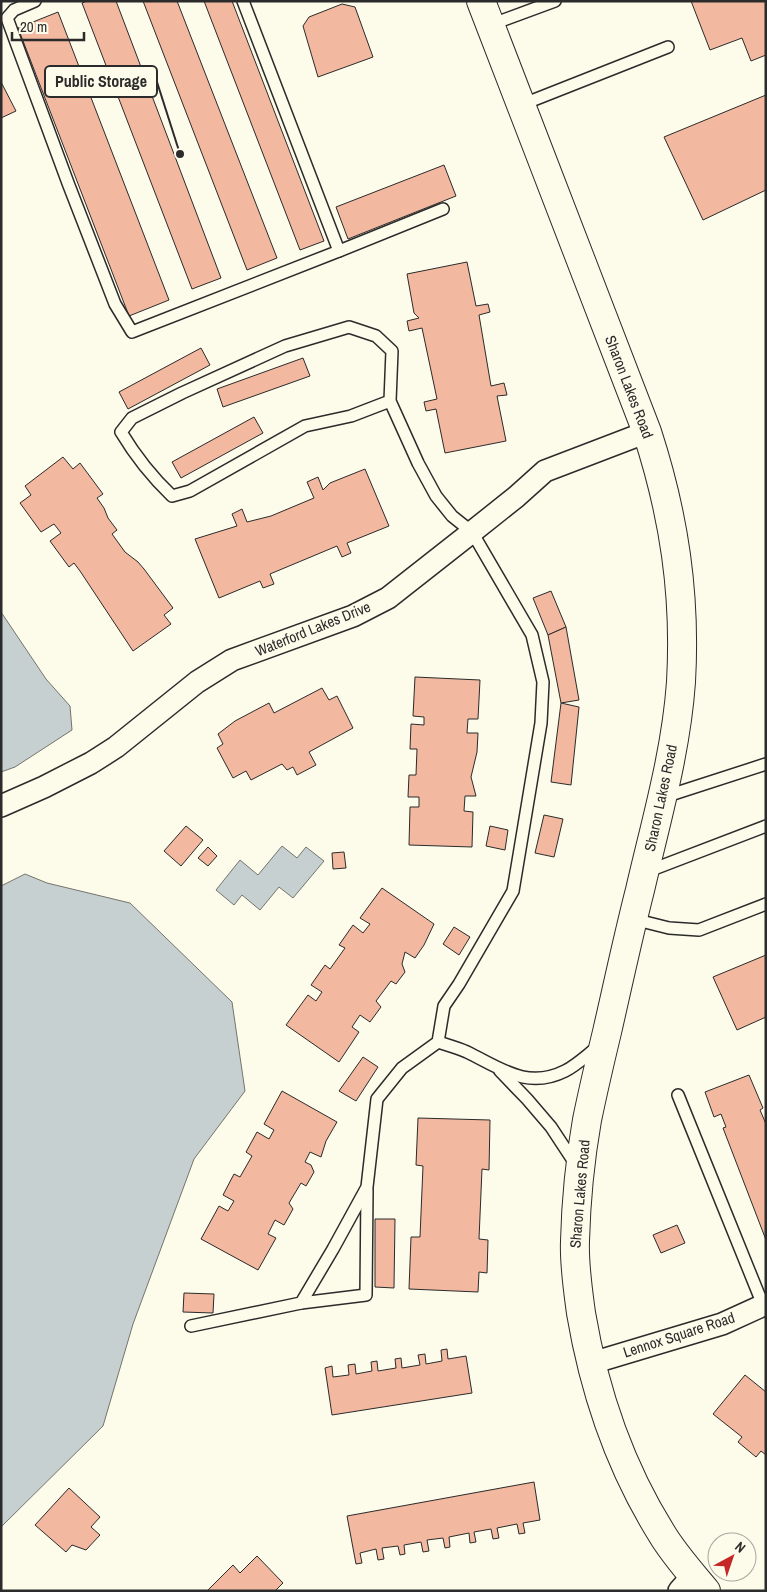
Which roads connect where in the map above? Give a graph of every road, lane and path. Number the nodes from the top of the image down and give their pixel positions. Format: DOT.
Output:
graph roads {
  1 [pos="35,1"];
  2 [pos="243,1"];
  3 [pos="555,1"];
  4 [pos="486,13"];
  5 [pos="668,47"];
  6 [pos="521,105"];
  7 [pos="443,209"];
  8 [pos="339,251"];
  9 [pos="390,401"];
  10 [pos="647,432"];
  11 [pos="472,532"];
  12 [pos="766,764"];
  13 [pos="662,798"];
  14 [pos="1,806"];
  15 [pos="766,826"];
  16 [pos="644,873"];
  17 [pos="766,904"];
  18 [pos="633,919"];
  19 [pos="438,1042"];
  20 [pos="605,1042"];
  21 [pos="497,1068"];
  22 [pos="678,1095"];
  23 [pos="580,1171"];
  24 [pos="366,1187"];
  25 [pos="301,1303"];
  26 [pos="764,1304"];
  27 [pos="191,1326"];
  28 [pos="592,1363"];
  29 [pos="693,1585"];
  1 -- 8 [label="lane"];
  2 -- 8 [label="lane"];
  3 -- 4 [label="lane"];
  4 -- 6 [label="street, Sharon Lakes Road"];
  5 -- 6 [label="lane"];
  6 -- 10 [label="street, Sharon Lakes Road"];
  7 -- 8 [label="lane"];
  9 -- 9 [label="lane"];
  9 -- 11 [label="lane"];
  10 -- 11 [label="street, Waterford Lakes Drive"];
  10 -- 13 [label="street, Sharon Lakes Road"];
  11 -- 14 [label="street, Waterford Lakes Drive"];
  11 -- 19 [label="lane"];
  12 -- 13 [label="lane"];
  13 -- 16 [label="street, Sharon Lakes Road"];
  15 -- 16 [label="lane"];
  16 -- 18 [label="street, Sharon Lakes Road"];
  17 -- 18 [label="lane"];
  18 -- 20 [label="street, Sharon Lakes Road"];
  19 -- 21 [label="lane"];
  19 -- 24 [label="lane"];
  20 -- 21 [label="lane"];
  20 -- 23 [label="street, Sharon Lakes Road"];
  21 -- 23 [label="lane"];
  22 -- 26 [label="lane"];
  23 -- 28 [label="street, Sharon Lakes Road"];
  24 -- 25 [label="lane"];
  24 -- 25 [label="lane"];
  25 -- 27 [label="lane"];
  26 -- 28 [label="street, Lennox Square Road"];
  28 -- 29 [label="street, Sharon Lakes Road"];
}
